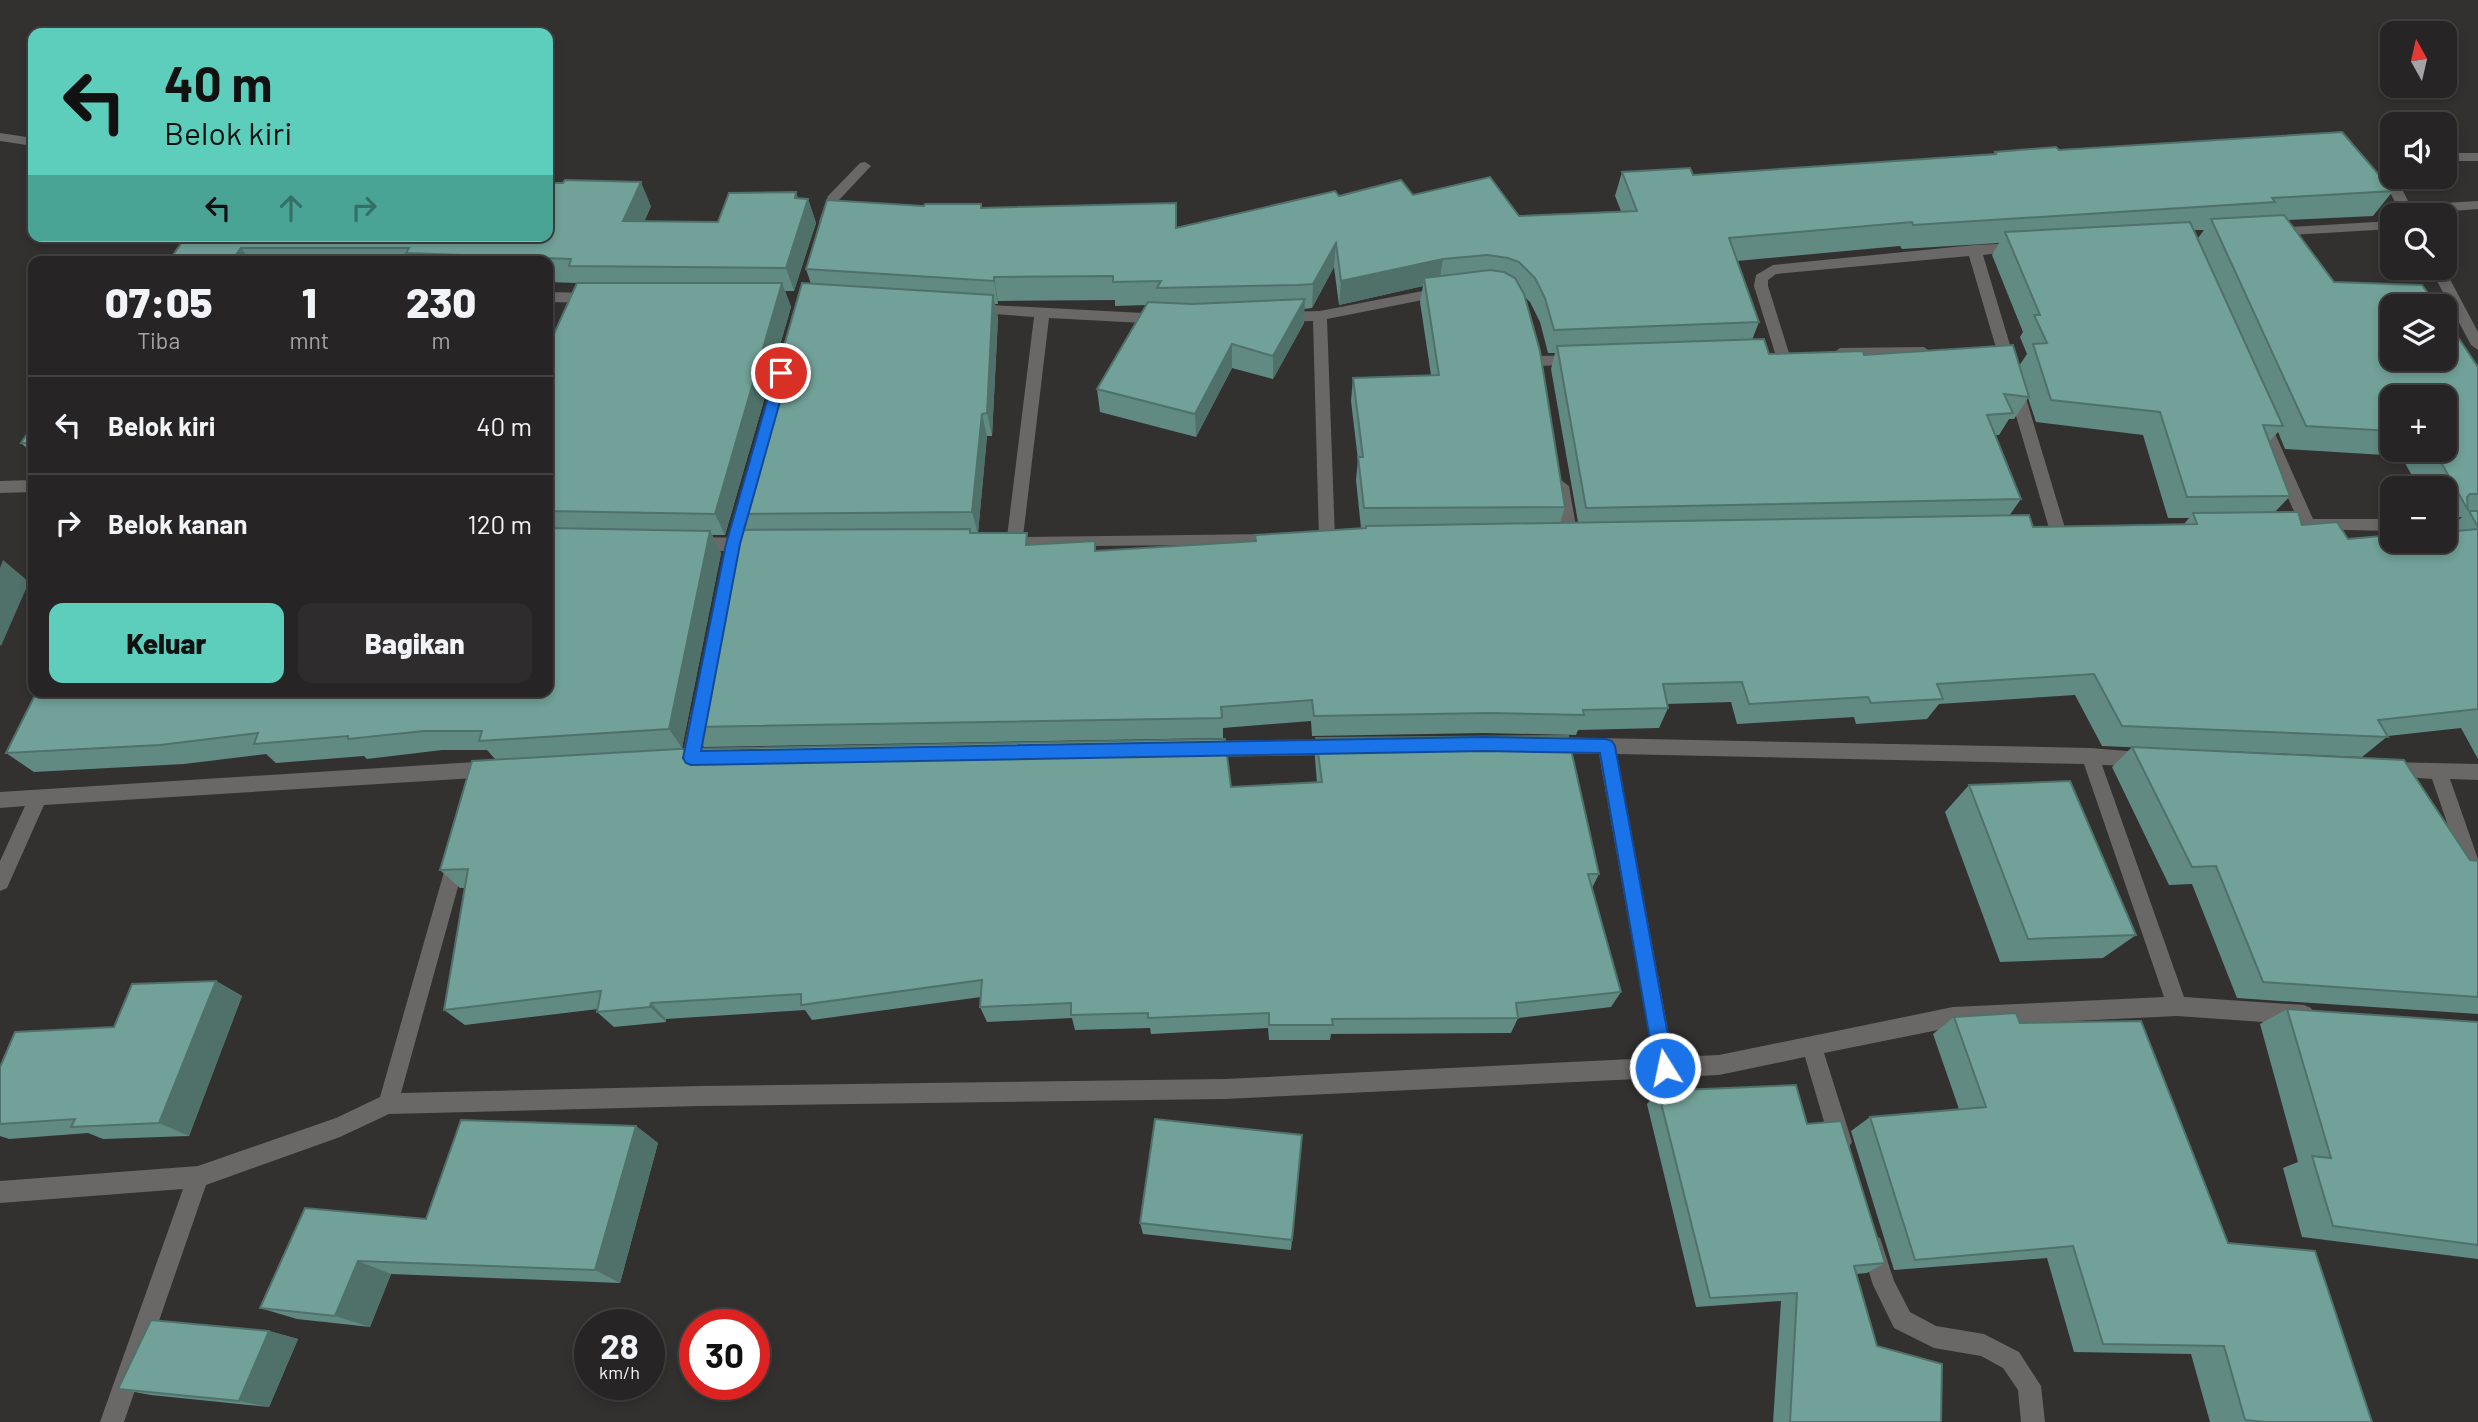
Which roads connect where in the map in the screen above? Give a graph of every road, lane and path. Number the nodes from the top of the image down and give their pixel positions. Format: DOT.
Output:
graph roads {
  1 [pos="0,137"];
  2 [pos="28,141"];
  3 [pos="2457,157"];
  4 [pos="2478,157"];
  5 [pos="865,166"];
  6 [pos="2478,205"];
  7 [pos="2457,207"];
  8 [pos="2380,226"];
  9 [pos="2260,233"];
  10 [pos="821,236"];
  11 [pos="2029,246"];
  12 [pos="1974,249"];
  13 [pos="2443,280"];
  14 [pos="1456,290"];
  15 [pos="611,296"];
  16 [pos="553,298"];
  17 [pos="957,308"];
  18 [pos="1042,313"];
  19 [pos="1320,316"];
  20 [pos="1265,318"];
  21 [pos="1184,319"];
  22 [pos="2478,345"];
  23 [pos="1935,352"];
  24 [pos="1782,353"];
  25 [pos="1824,353"];
  26 [pos="1594,359"];
  27 [pos="1539,361"];
  28 [pos="2253,400"];
  29 [pos="1558,470"];
  30 [pos="28,486"];
  31 [pos="0,487"];
  32 [pos="2380,525"];
  33 [pos="2056,528"];
  34 [pos="1544,538"];
  35 [pos="680,543"];
  36 [pos="987,543"];
  37 [pos="1014,543"];
  38 [pos="773,544"];
  39 [pos="705,691"];
  40 [pos="1525,745"];
  41 [pos="1359,746"];
  42 [pos="1606,746"];
  43 [pos="1192,749"];
  44 [pos="2090,756"];
  45 [pos="692,758"];
  46 [pos="2160,759"];
  47 [pos="508,768"];
  48 [pos="2369,769"];
  49 [pos="2439,772"];
  50 [pos="2478,772"];
  51 [pos="38,799"];
  52 [pos="0,800"];
  53 [pos="463,836"];
  54 [pos="0,882"];
  55 [pos="2478,887"];
  56 [pos="2177,1006"];
  57 [pos="2328,1016"];
  58 [pos="1812,1048"];
  59 [pos="1665,1068"];
  60 [pos="388,1104"];
  61 [pos="1848,1167"];
  62 [pos="198,1177"];
  63 [pos="0,1192"];
  64 [pos="1864,1219"];
  65 [pos="111,1422"];
  66 [pos="2034,1422"];
  1 -- 2 [label="street"];
  3 -- 4 [label="street"];
  5 -- 10 [label="street"];
  6 -- 7 [label="street"];
  8 -- 9 [label="street"];
  11 -- 12 [label="street"];
  12 -- 24 [label="street"];
  12 -- 33 [label="street"];
  13 -- 22 [label="street"];
  14 -- 19 [label="street"];
  15 -- 16 [label="street"];
  17 -- 18 [label="street"];
  18 -- 21 [label="street"];
  18 -- 37 [label="street"];
  19 -- 20 [label="street"];
  19 -- 37 [label="street"];
  23 -- 25 [label="street"];
  26 -- 27 [label="street"];
  28 -- 32 [label="street"];
  29 -- 34 [label="street"];
  30 -- 31 [label="street"];
  35 -- 38 [label="street"];
  36 -- 37 [label="street"];
  39 -- 45 [label="street"];
  40 -- 42 [label="street"];
  41 -- 43 [label="street"];
  42 -- 44 [label="street"];
  42 -- 59 [label="street"];
  44 -- 46 [label="street"];
  44 -- 56 [label="street"];
  47 -- 51 [label="street"];
  48 -- 49 [label="street"];
  49 -- 50 [label="street"];
  49 -- 55 [label="street"];
  51 -- 52 [label="street"];
  51 -- 54 [label="street"];
  53 -- 60 [label="street"];
  56 -- 57 [label="street"];
  56 -- 58 [label="street"];
  58 -- 59 [label="street"];
  58 -- 61 [label="street"];
  59 -- 60 [label="street"];
  60 -- 62 [label="street"];
  62 -- 63 [label="street"];
  62 -- 65 [label="street"];
  64 -- 66 [label="street"];
}
